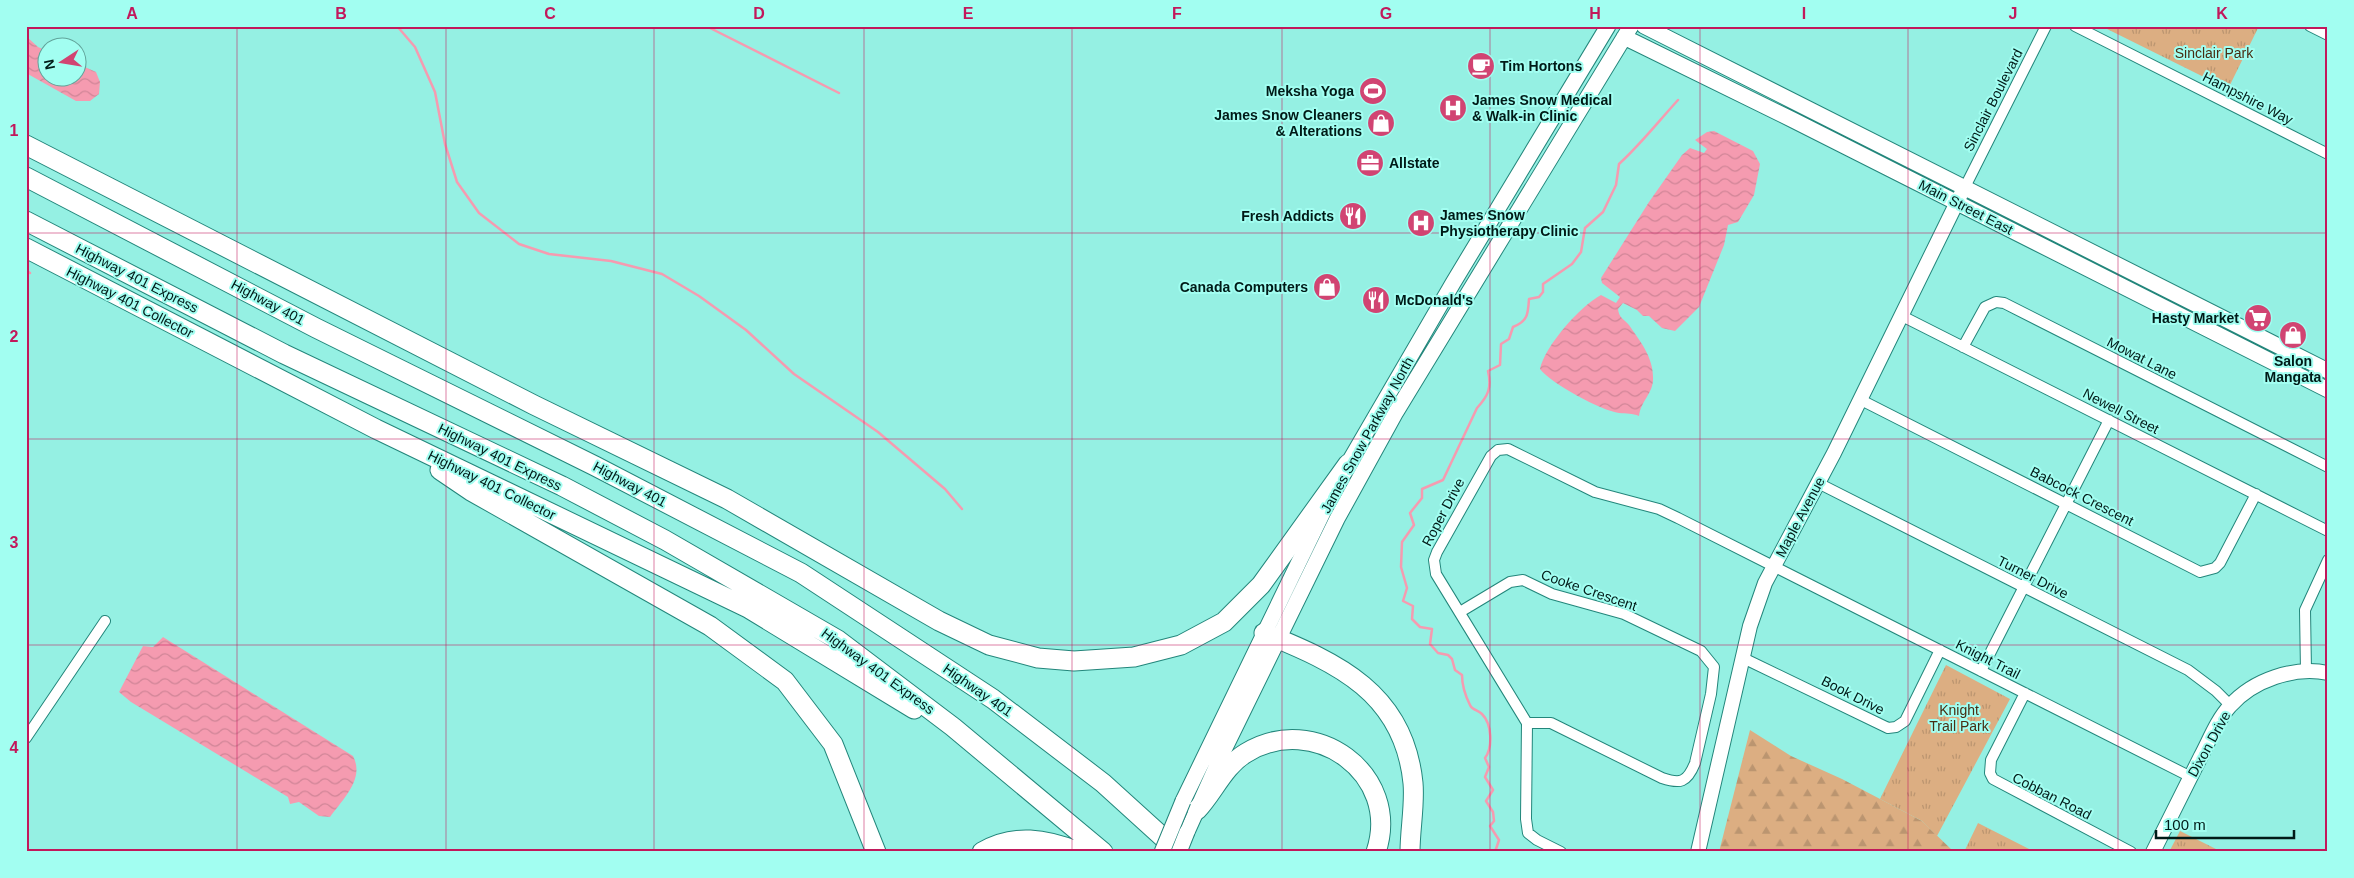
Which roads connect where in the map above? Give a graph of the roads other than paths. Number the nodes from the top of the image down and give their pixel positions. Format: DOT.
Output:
graph roads {
  1 [pos="1644,26"];
  2 [pos="2046,26"];
  3 [pos="2075,26"];
  4 [pos="2310,26"];
  5 [pos="1605,29"];
  6 [pos="1627,32"];
  7 [pos="2328,35"];
  8 [pos="26,146"];
  9 [pos="2328,154"];
  10 [pos="31,177"];
  11 [pos="1965,187"];
  12 [pos="1957,203"];
  13 [pos="26,221"];
  14 [pos="26,248"];
  15 [pos="1902,316"];
  16 [pos="1963,347"];
  17 [pos="2328,371"];
  18 [pos="2328,390"];
  19 [pos="1861,400"];
  20 [pos="2109,420"];
  21 [pos="376,428"];
  22 [pos="1348,464"];
  23 [pos="2328,466"];
  24 [pos="1818,483"];
  25 [pos="2256,494"];
  26 [pos="2067,504"];
  27 [pos="2328,530"];
  28 [pos="2328,560"];
  29 [pos="1773,567"];
  30 [pos="2025,588"];
  31 [pos="1460,612"];
  32 [pos="105,621"];
  33 [pos="1271,635"];
  34 [pos="1940,650"];
  35 [pos="1743,658"];
  36 [pos="2306,671"];
  37 [pos="1982,672"];
  38 [pos="2328,673"];
  39 [pos="2025,693"];
  40 [pos="2230,705"];
  41 [pos="1527,723"];
  42 [pos="953,727"];
  43 [pos="26,738"];
  44 [pos="2191,777"];
  45 [pos="1190,805"];
  46 [pos="1152,827"];
  47 [pos="876,852"];
  48 [pos="982,852"];
  49 [pos="1079,852"];
  50 [pos="1103,852"];
  51 [pos="1162,852"];
  52 [pos="1179,852"];
  53 [pos="1193,852"];
  54 [pos="1376,852"];
  55 [pos="1410,852"];
  56 [pos="1561,852"];
  57 [pos="1698,852"];
  58 [pos="2131,852"];
  59 [pos="2153,852"];
  1 -- 11 [label="main road, Main Street East"];
  2 -- 11 [label="street, Sinclair Boulevard"];
  3 -- 9 [label="street, Hampshire Way"];
  4 -- 7 [label="street"];
  5 -- 6 [label="street, Main Street East"];
  5 -- 22 [label="main road, James Snow Parkway North"];
  6 -- 12 [label="main road, Main Street East"];
  6 -- 33 [label="main road, James Snow Parkway North"];
  8 -- 22 [label="highway"];
  10 -- 46 [label="highway, Highway 401"];
  11 -- 12 [label="street, Maple Avenue"];
  11 -- 17 [label="main road, Main Street East"];
  12 -- 15 [label="street, Maple Avenue"];
  12 -- 18 [label="main road, Main Street East"];
  13 -- 42 [label="highway, Highway 401 Express"];
  14 -- 21 [label="highway, Highway 401 Collector"];
  15 -- 16 [label="street, Newell Street"];
  15 -- 19 [label="street, Maple Avenue"];
  16 -- 20 [label="street, Newell Street"];
  16 -- 23 [label="street, Mowat Lane"];
  19 -- 24 [label="street, Maple Avenue"];
  19 -- 26 [label="street, Babcock Crescent"];
  20 -- 25 [label="street, Newell Street"];
  20 -- 26 [label="street"];
  21 -- 42 [label="highway, Highway 401 Collector"];
  21 -- 47 [label="highway"];
  22 -- 33 [label="main road, James Snow Parkway North"];
  24 -- 29 [label="street, Maple Avenue"];
  24 -- 30 [label="street, Turner Drive"];
  25 -- 26 [label="street, Babcock Crescent"];
  25 -- 27 [label="street, Newell Street"];
  26 -- 30 [label="street"];
  28 -- 36 [label="street"];
  29 -- 31 [label="street, Roper Drive"];
  29 -- 34 [label="street, Knight Trail"];
  29 -- 35 [label="street, Maple Avenue"];
  30 -- 37 [label="street"];
  30 -- 40 [label="street, Turner Drive"];
  31 -- 41 [label="street, Roper Drive"];
  31 -- 41 [label="street, Cooke Crescent"];
  32 -- 43 [label="street"];
  33 -- 45 [label="main road, James Snow Parkway North"];
  33 -- 55 [label="highway"];
  34 -- 35 [label="street, Book Drive"];
  34 -- 37 [label="street, Knight Trail"];
  35 -- 57 [label="street, Maple Avenue"];
  36 -- 38 [label="street, Dixon Drive"];
  36 -- 40 [label="street, Dixon Drive"];
  37 -- 39 [label="street, Knight Trail"];
  39 -- 44 [label="street, Knight Trail"];
  39 -- 58 [label="street, Cobban Road"];
  40 -- 44 [label="street, Dixon Drive"];
  41 -- 56 [label="street"];
  42 -- 50 [label="highway"];
  44 -- 59 [label="street, Dixon Drive"];
  45 -- 51 [label="main road, James Snow Parkway North, bridge"];
  45 -- 52 [label="main road, James Snow Parkway North, bridge"];
  45 -- 54 [label="highway"];
  46 -- 52 [label="highway, Highway 401"];
  46 -- 53 [label="highway"];
  48 -- 49 [label="highway"];
}
